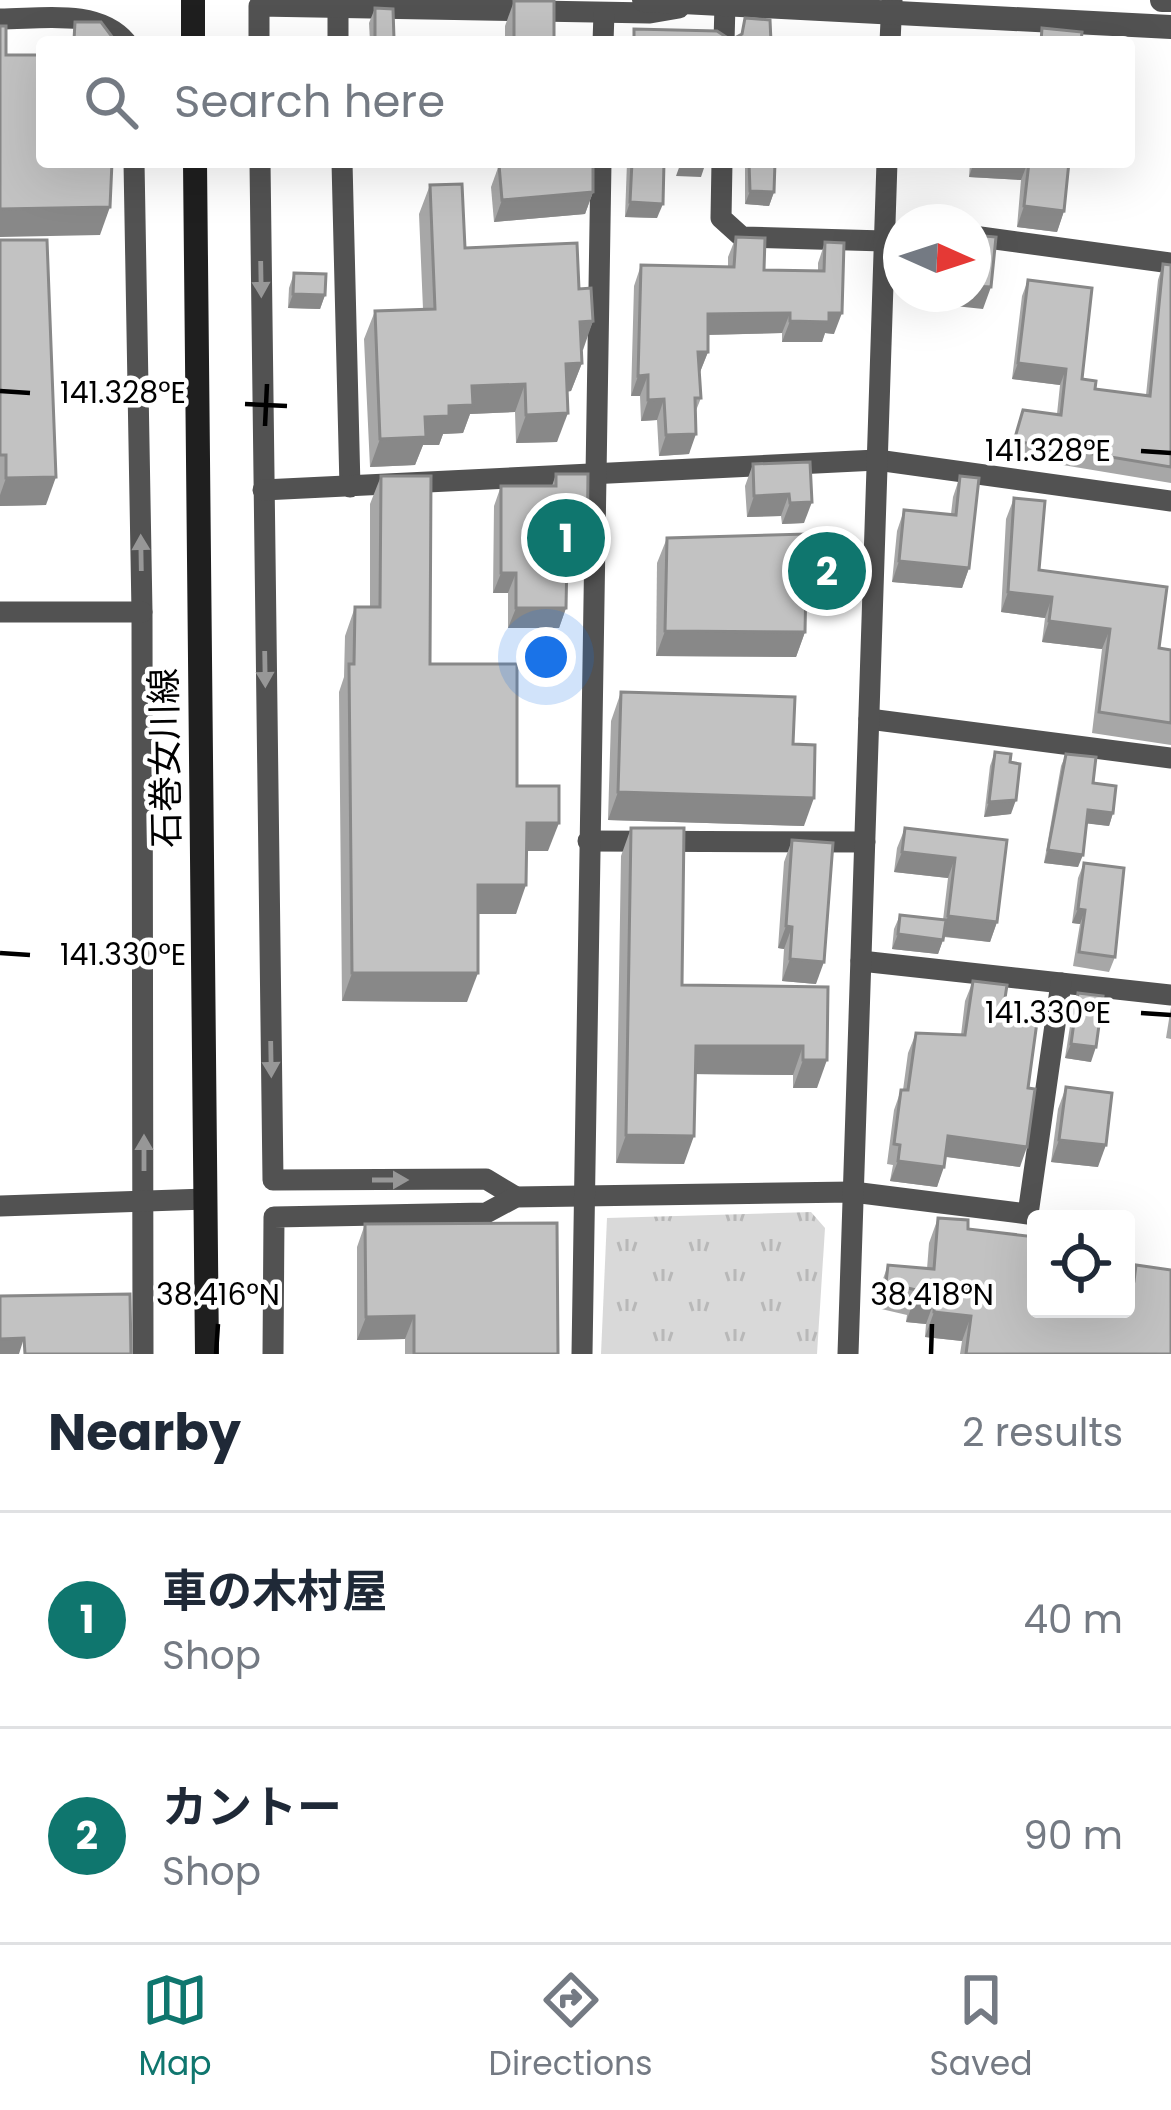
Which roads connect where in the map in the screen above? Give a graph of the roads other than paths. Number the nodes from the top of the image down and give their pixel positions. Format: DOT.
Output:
graph roads {
  1 [pos="193,0"];
  2 [pos="644,0"];
  3 [pos="714,3"];
  4 [pos="891,6"];
  5 [pos="338,8"];
  6 [pos="1122,12"];
  7 [pos="604,13"];
  8 [pos="0,20"];
  9 [pos="1171,27"];
  10 [pos="120,36"];
  11 [pos="193,36"];
  12 [pos="259,36"];
  13 [pos="338,36"];
  14 [pos="603,36"];
  15 [pos="722,36"];
  16 [pos="890,36"];
  17 [pos="134,168"];
  18 [pos="194,168"];
  19 [pos="260,168"];
  20 [pos="342,168"];
  21 [pos="601,168"];
  22 [pos="722,168"];
  23 [pos="886,168"];
  24 [pos="888,204"];
  25 [pos="883,230"];
  26 [pos="991,238"];
  27 [pos="1171,263"];
  28 [pos="885,312"];
  29 [pos="877,460"];
  30 [pos="593,474"];
  31 [pos="350,487"];
  32 [pos="263,490"];
  33 [pos="1171,501"];
  34 [pos="0,611"];
  35 [pos="142,612"];
  36 [pos="868,718"];
  37 [pos="1171,758"];
  38 [pos="588,841"];
  39 [pos="865,842"];
  40 [pos="860,961"];
  41 [pos="1061,983"];
  42 [pos="1171,995"];
  43 [pos="854,1192"];
  44 [pos="584,1194"];
  45 [pos="516,1197"];
  46 [pos="206,1198"];
  47 [pos="144,1200"];
  48 [pos="0,1206"];
  49 [pos="143,1354"];
  50 [pos="208,1354"];
  51 [pos="273,1354"];
  52 [pos="582,1354"];
  53 [pos="848,1354"];
  1 -- 11 [label="main road"];
  2 -- 3 [label="street"];
  3 -- 4 [label="street"];
  3 -- 7 [label="street"];
  3 -- 15 [label="street"];
  4 -- 6 [label="street"];
  4 -- 16 [label="street"];
  5 -- 7 [label="street"];
  5 -- 12 [label="street"];
  5 -- 13 [label="street"];
  6 -- 9 [label="street"];
  7 -- 14 [label="street"];
  8 -- 10 [label="street"];
  35 -- 17 [label="street, one-way"];
  18 -- 46 [label="main road, 石巻女川線"];
  19 -- 32 [label="street, one-way"];
  20 -- 31 [label="street"];
  21 -- 30 [label="street"];
  22 -- 25 [label="street"];
  23 -- 24 [label="street"];
  26 -- 27 [label="street"];
  28 -- 29 [label="street"];
  29 -- 30 [label="street"];
  29 -- 33 [label="street"];
  29 -- 36 [label="street"];
  30 -- 31 [label="street"];
  30 -- 38 [label="street"];
  31 -- 32 [label="street"];
  32 -- 45 [label="street, one-way"];
  34 -- 35 [label="street"];
  47 -- 35 [label="street, one-way"];
  36 -- 37 [label="street"];
  36 -- 39 [label="street"];
  38 -- 39 [label="street"];
  38 -- 44 [label="street"];
  39 -- 40 [label="street"];
  40 -- 41 [label="street"];
  40 -- 43 [label="street"];
  41 -- 42 [label="street"];
  41 -- 43 [label="street"];
  43 -- 44 [label="street"];
  43 -- 53 [label="street"];
  44 -- 45 [label="street"];
  44 -- 52 [label="street"];
  45 -- 51 [label="street"];
  46 -- 47 [label="street"];
  46 -- 50 [label="main road, 石巻女川線"];
  47 -- 48 [label="street"];
  47 -- 49 [label="street"];
}
